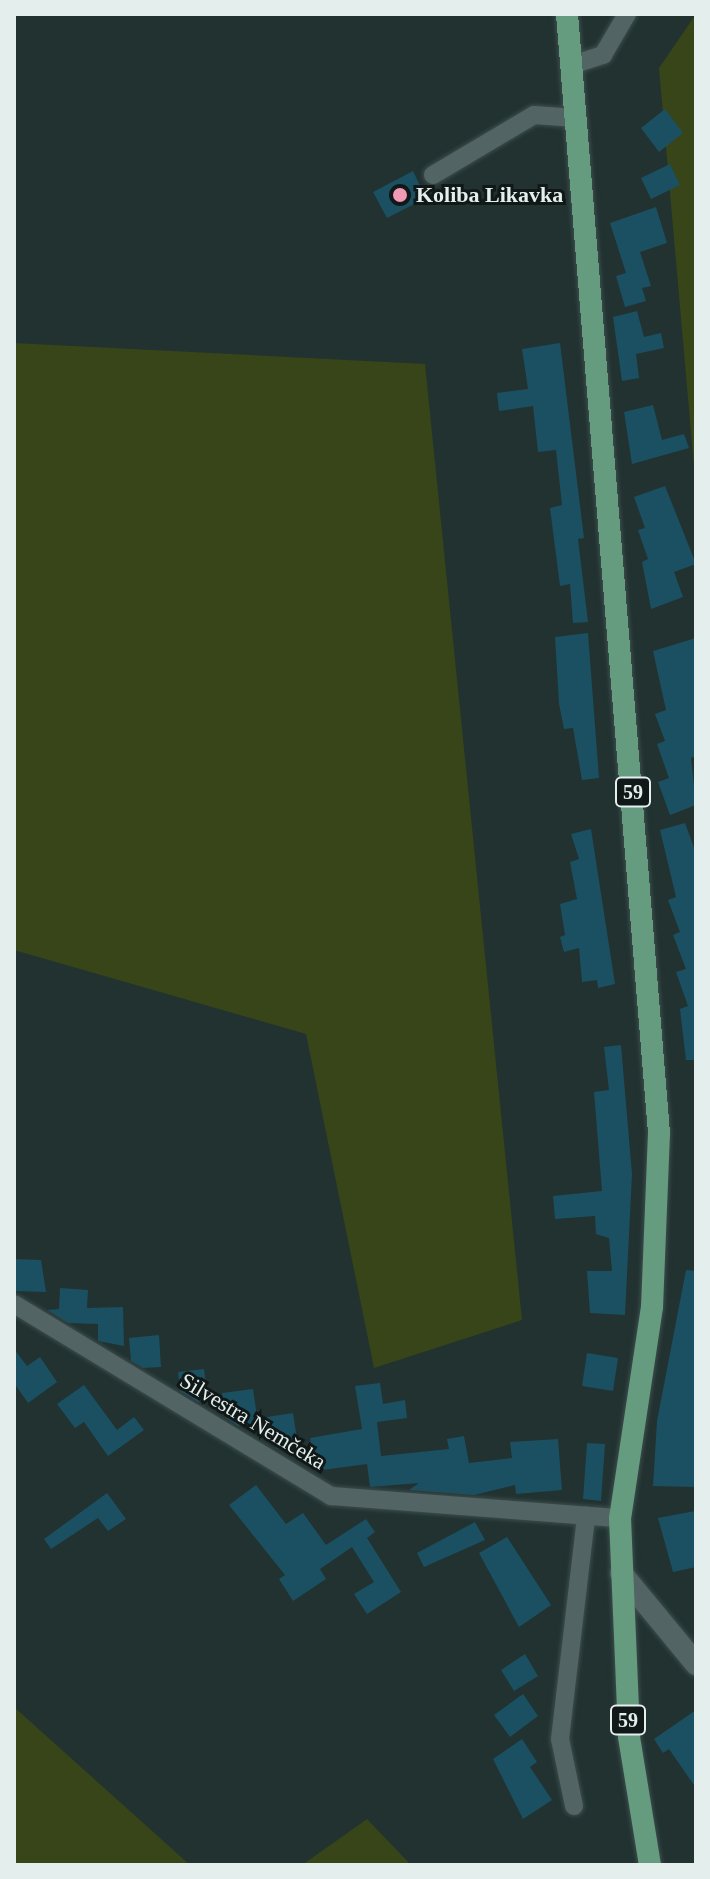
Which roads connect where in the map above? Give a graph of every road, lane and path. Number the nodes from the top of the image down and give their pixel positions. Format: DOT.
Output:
graph roads {
  1 [pos="567,14"];
  2 [pos="627,14"];
  3 [pos="572,65"];
  4 [pos="576,118"];
  5 [pos="433,175"];
  6 [pos="14,1304"];
  7 [pos="586,1516"];
  8 [pos="620,1518"];
  9 [pos="621,1573"];
  10 [pos="696,1664"];
  11 [pos="574,1806"];
  12 [pos="650,1865"];
  1 -- 3 [label="main road, 59"];
  2 -- 3 [label="street"];
  3 -- 4 [label="main road, 59"];
  4 -- 5 [label="street"];
  4 -- 8 [label="main road, 59"];
  6 -- 7 [label="street, Silvestra Nemčeka"];
  7 -- 8 [label="street, Silvestra Nemčeka"];
  7 -- 11 [label="street"];
  8 -- 9 [label="main road, 59"];
  9 -- 10 [label="street"];
  9 -- 12 [label="main road, 59"];
}
